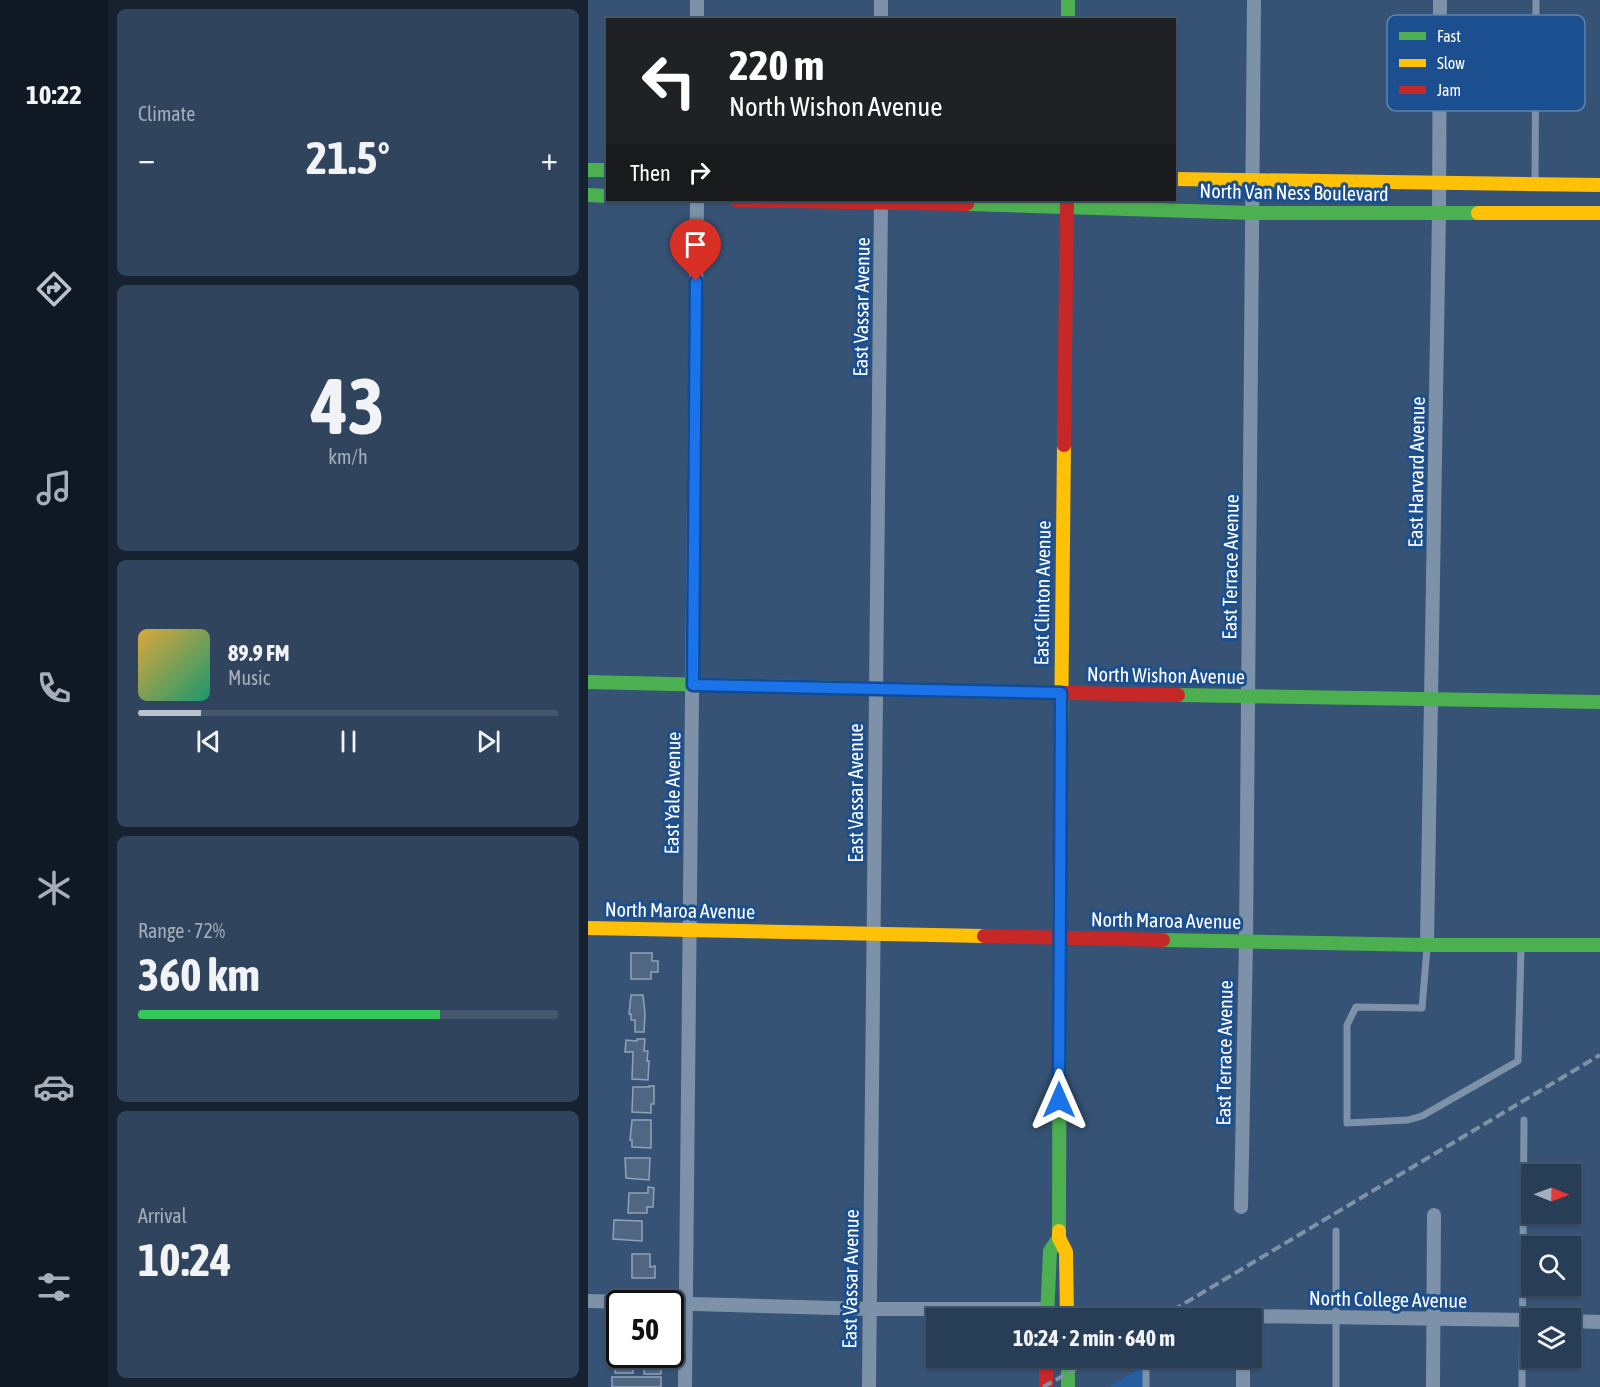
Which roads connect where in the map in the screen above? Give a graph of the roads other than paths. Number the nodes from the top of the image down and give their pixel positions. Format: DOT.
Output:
graph roads {
  1 [pos="697,0"];
  2 [pos="881,0"];
  3 [pos="1068,0"];
  4 [pos="1254,0"];
  5 [pos="1440,0"];
  6 [pos="1536,0"];
  7 [pos="1440,15"];
  8 [pos="1536,15"];
  9 [pos="697,18"];
  10 [pos="881,18"];
  11 [pos="1068,18"];
  12 [pos="1439,111"];
  13 [pos="1535,111"];
  14 [pos="588,170"];
  15 [pos="606,170"];
  16 [pos="1176,179"];
  17 [pos="1253,179"];
  18 [pos="1439,183"];
  19 [pos="1535,185"];
  20 [pos="1600,185"];
  21 [pos="588,195"];
  22 [pos="606,196"];
  23 [pos="697,201"];
  24 [pos="881,201"];
  25 [pos="1067,203"];
  26 [pos="1253,213"];
  27 [pos="1439,213"];
  28 [pos="1600,213"];
  29 [pos="588,682"];
  30 [pos="693,685"];
  31 [pos="875,690"];
  32 [pos="1061,693"];
  33 [pos="1248,696"];
  34 [pos="1432,698"];
  35 [pos="1600,702"];
  36 [pos="588,928"];
  37 [pos="690,930"];
  38 [pos="874,933"];
  39 [pos="1060,938"];
  40 [pos="1246,941"];
  41 [pos="1427,945"];
  42 [pos="1521,945"];
  43 [pos="1600,945"];
  44 [pos="1524,1120"];
  45 [pos="1241,1207"];
  46 [pos="1434,1215"];
  47 [pos="1336,1231"];
  48 [pos="1059,1238"];
  49 [pos="588,1301"];
  50 [pos="685,1304"];
  51 [pos="1050,1308"];
  52 [pos="1067,1308"];
  53 [pos="1527,1308"];
  54 [pos="869,1309"];
  55 [pos="926,1311"];
  56 [pos="1262,1317"];
  57 [pos="1337,1317"];
  58 [pos="1435,1319"];
  59 [pos="1521,1320"];
  60 [pos="1581,1321"];
  61 [pos="1600,1322"];
  62 [pos="1046,1368"];
  63 [pos="1146,1368"];
  64 [pos="1243,1368"];
  65 [pos="1523,1368"];
  66 [pos="684,1387"];
  67 [pos="869,1387"];
  68 [pos="1046,1387"];
  69 [pos="1146,1387"];
  70 [pos="1243,1387"];
  71 [pos="1336,1387"];
  72 [pos="1433,1387"];
  73 [pos="1522,1387"];
  1 -- 9 [label="street"];
  2 -- 10 [label="street"];
  3 -- 11 [label="main road"];
  4 -- 17 [label="street, East Terrace Avenue"];
  5 -- 7 [label="street, East Harvard Avenue"];
  6 -- 8 [label="lane"];
  12 -- 18 [label="street, East Harvard Avenue"];
  13 -- 19 [label="lane"];
  14 -- 15 [label="main road"];
  16 -- 17 [label="main road, North Van Ness Boulevard"];
  17 -- 18 [label="main road, North Van Ness Boulevard"];
  17 -- 26 [label="street, East Terrace Avenue"];
  18 -- 19 [label="main road, North Van Ness Boulevard"];
  18 -- 27 [label="street, East Harvard Avenue"];
  19 -- 20 [label="main road, North Van Ness Boulevard"];
  21 -- 22 [label="main road"];
  23 -- 30 [label="street, East Yale Avenue"];
  24 -- 25 [label="main road, North Van Ness Boulevard"];
  24 -- 31 [label="street, East Vassar Avenue"];
  25 -- 26 [label="main road, North Van Ness Boulevard"];
  25 -- 32 [label="main road, East Clinton Avenue"];
  26 -- 27 [label="main road, North Van Ness Boulevard"];
  26 -- 33 [label="street, East Terrace Avenue"];
  27 -- 28 [label="main road, North Van Ness Boulevard"];
  27 -- 34 [label="street, East Harvard Avenue"];
  29 -- 30 [label="main road, North Wishon Avenue"];
  30 -- 31 [label="main road, North Wishon Avenue"];
  30 -- 37 [label="street, East Yale Avenue"];
  31 -- 32 [label="main road, North Wishon Avenue"];
  31 -- 38 [label="street, East Vassar Avenue"];
  32 -- 33 [label="main road, North Wishon Avenue"];
  32 -- 39 [label="main road, East Clinton Avenue"];
  33 -- 34 [label="main road, North Wishon Avenue"];
  33 -- 40 [label="street, East Terrace Avenue"];
  34 -- 35 [label="main road, North Wishon Avenue"];
  34 -- 41 [label="street, East Harvard Avenue"];
  36 -- 37 [label="main road, North Maroa Avenue"];
  37 -- 38 [label="main road, North Maroa Avenue"];
  37 -- 50 [label="street, East Yale Avenue"];
  38 -- 39 [label="main road, North Maroa Avenue"];
  38 -- 54 [label="street, East Vassar Avenue"];
  39 -- 40 [label="main road, North Maroa Avenue"];
  39 -- 48 [label="main road, East Clinton Avenue"];
  40 -- 41 [label="main road, North Maroa Avenue"];
  40 -- 45 [label="street, East Terrace Avenue"];
  41 -- 42 [label="main road, North Maroa Avenue"];
  41 -- 42 [label="lane"];
  42 -- 43 [label="main road, North Maroa Avenue"];
  44 -- 53 [label="lane"];
  46 -- 58 [label="street"];
  47 -- 57 [label="lane"];
  48 -- 51 [label="main road, East Clinton Avenue"];
  48 -- 52 [label="main road, East Clinton Avenue"];
  49 -- 50 [label="street"];
  50 -- 54 [label="street"];
  50 -- 66 [label="street, East Yale Avenue"];
  54 -- 55 [label="street"];
  54 -- 67 [label="street, East Vassar Avenue"];
  56 -- 57 [label="street, North College Avenue"];
  57 -- 58 [label="street, North College Avenue"];
  57 -- 71 [label="lane"];
  58 -- 59 [label="street, North College Avenue"];
  58 -- 72 [label="street"];
  60 -- 61 [label="street"];
  62 -- 68 [label="main road"];
  63 -- 69 [label="lane"];
  64 -- 70 [label="street"];
  65 -- 73 [label="lane"];
}
